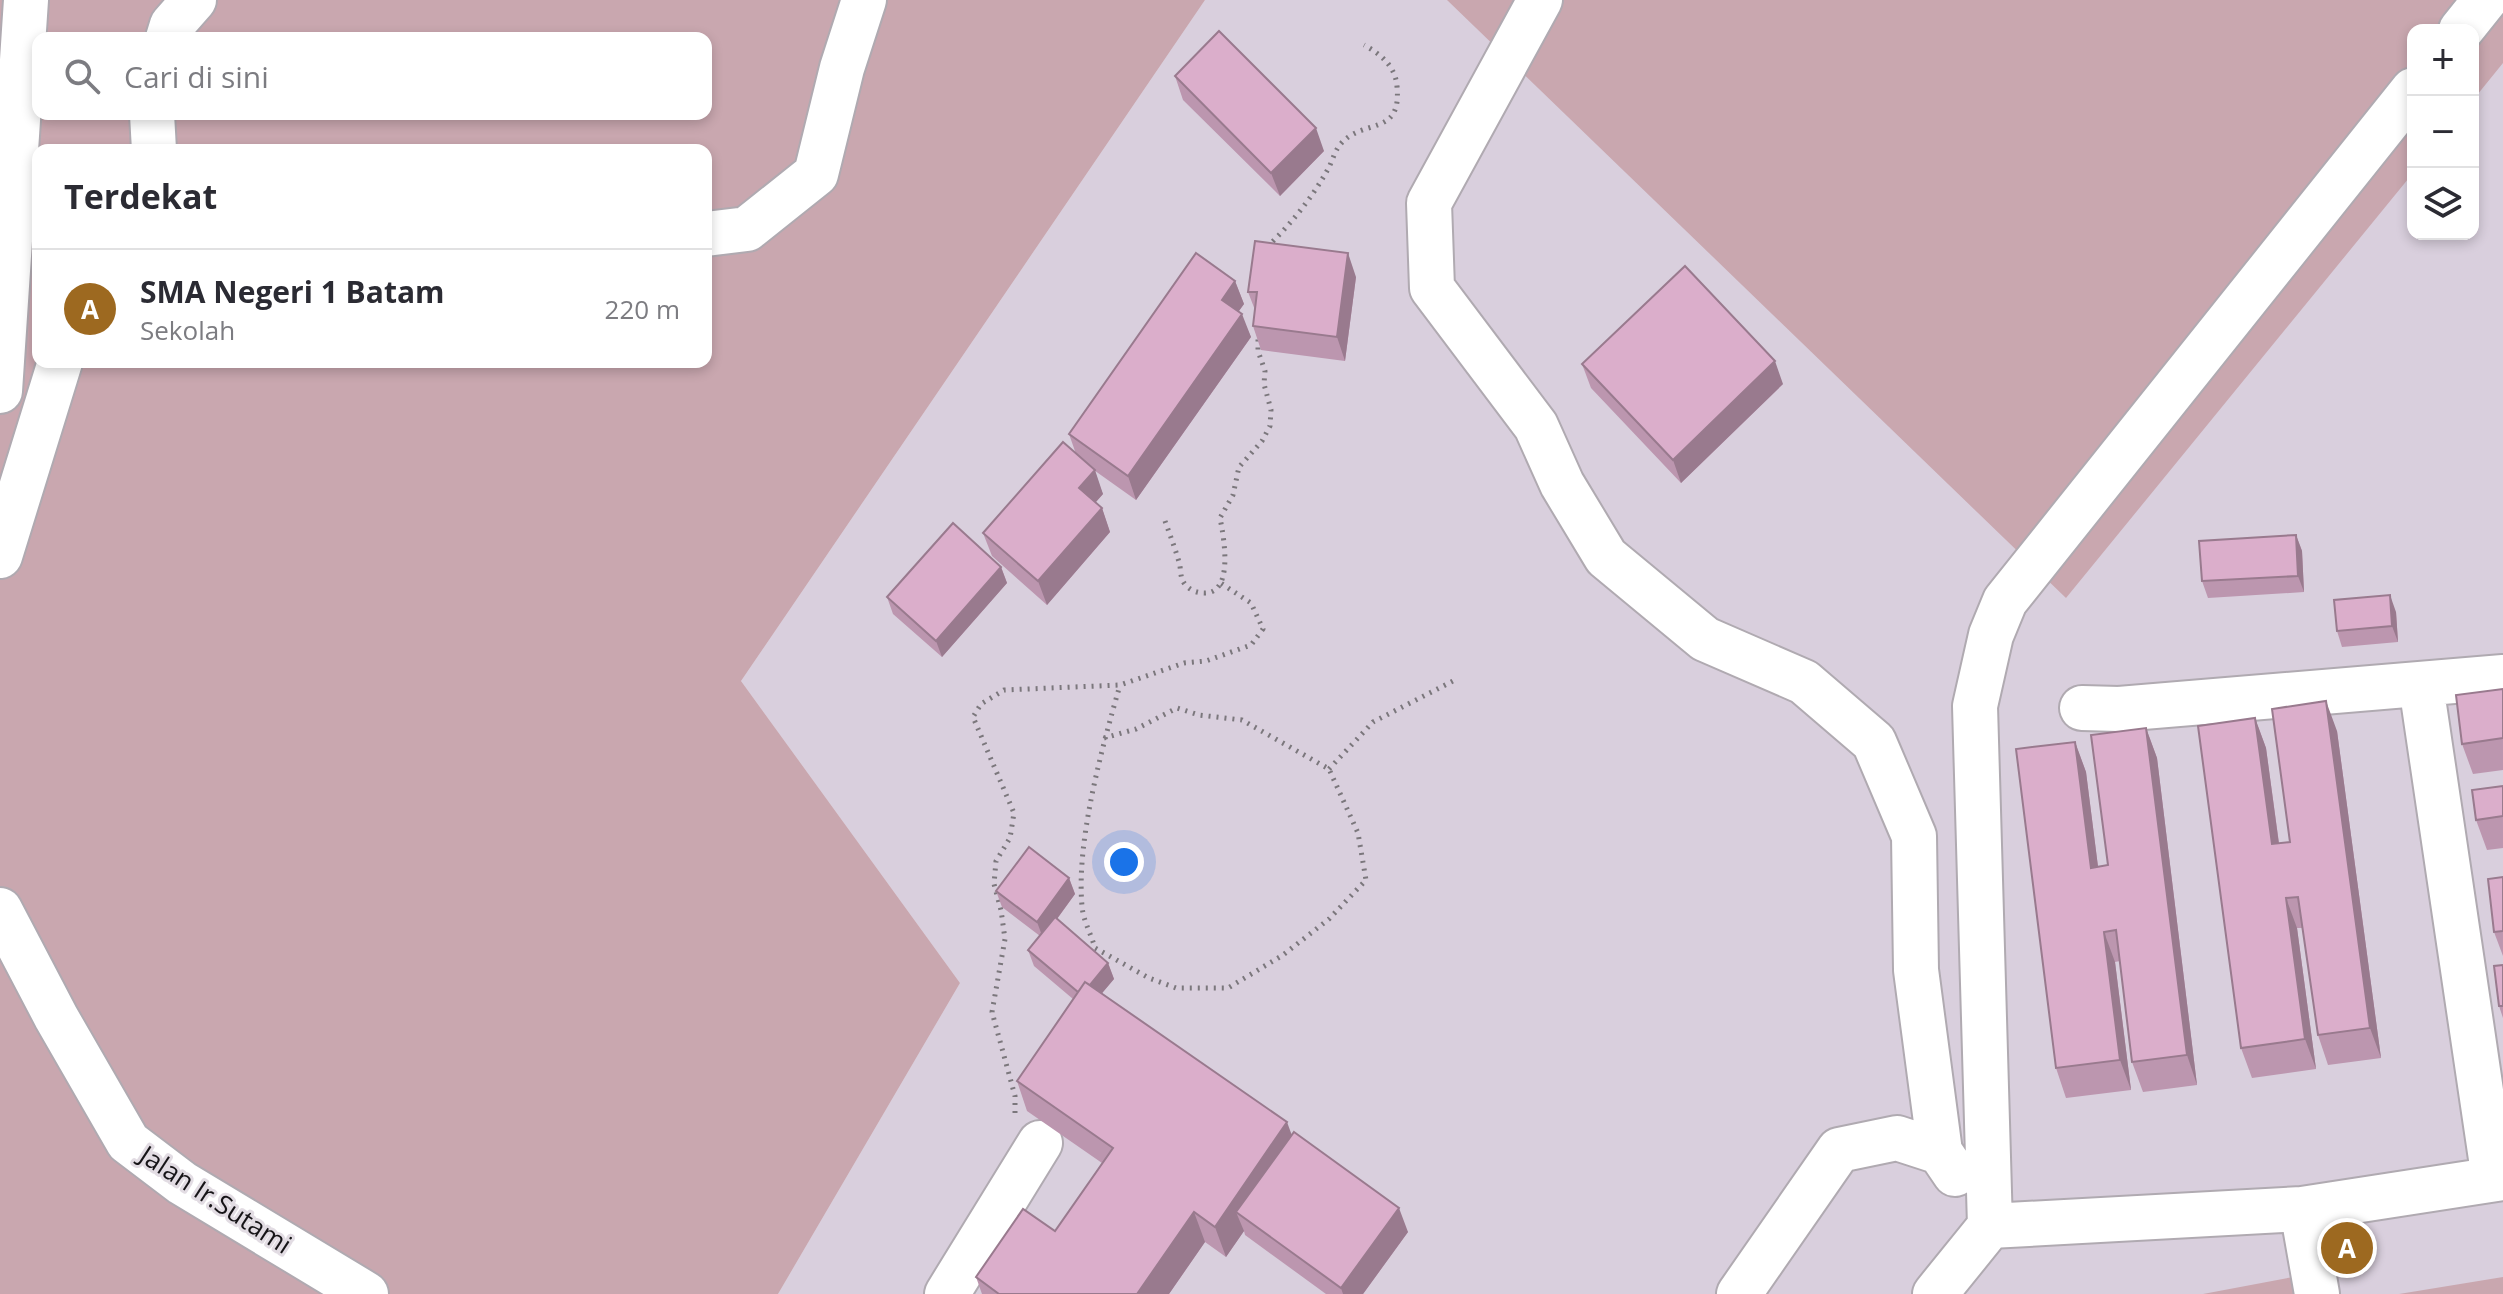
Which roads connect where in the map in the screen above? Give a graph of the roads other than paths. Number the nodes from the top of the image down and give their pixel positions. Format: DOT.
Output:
graph roads {
  1 [pos="26,0"];
  2 [pos="194,0"];
  3 [pos="864,0"];
  4 [pos="1540,0"];
  5 [pos="2485,0"];
  6 [pos="2466,24"];
  7 [pos="170,32"];
  8 [pos="2408,96"];
  9 [pos="152,120"];
  10 [pos="154,144"];
  11 [pos="712,233"];
  12 [pos="58,368"];
  13 [pos="0,391"];
  14 [pos="0,556"];
  15 [pos="2503,677"];
  16 [pos="2421,685"];
  17 [pos="2082,708"];
  18 [pos="0,910"];
  19 [pos="2491,1090"];
  20 [pos="1027,1135"];
  21 [pos="1940,1152"];
  22 [pos="2498,1179"];
  23 [pos="2302,1209"];
  24 [pos="1990,1226"];
  25 [pos="366,1294"];
  26 [pos="947,1294"];
  27 [pos="1739,1294"];
  28 [pos="1935,1294"];
  29 [pos="2317,1294"];
  1 -- 13 [label="street"];
  2 -- 7 [label="street"];
  3 -- 11 [label="street"];
  4 -- 21 [label="street"];
  5 -- 6 [label="street"];
  8 -- 24 [label="street"];
  9 -- 10 [label="street"];
  12 -- 14 [label="street"];
  15 -- 16 [label="street"];
  16 -- 17 [label="street"];
  16 -- 19 [label="street"];
  18 -- 25 [label="street, Jalan Ir.Sutami"];
  19 -- 22 [label="street"];
  20 -- 26 [label="street"];
  21 -- 24 [label="street"];
  21 -- 27 [label="street"];
  22 -- 23 [label="street"];
  23 -- 24 [label="street"];
  23 -- 29 [label="street"];
  24 -- 28 [label="street"];
}
